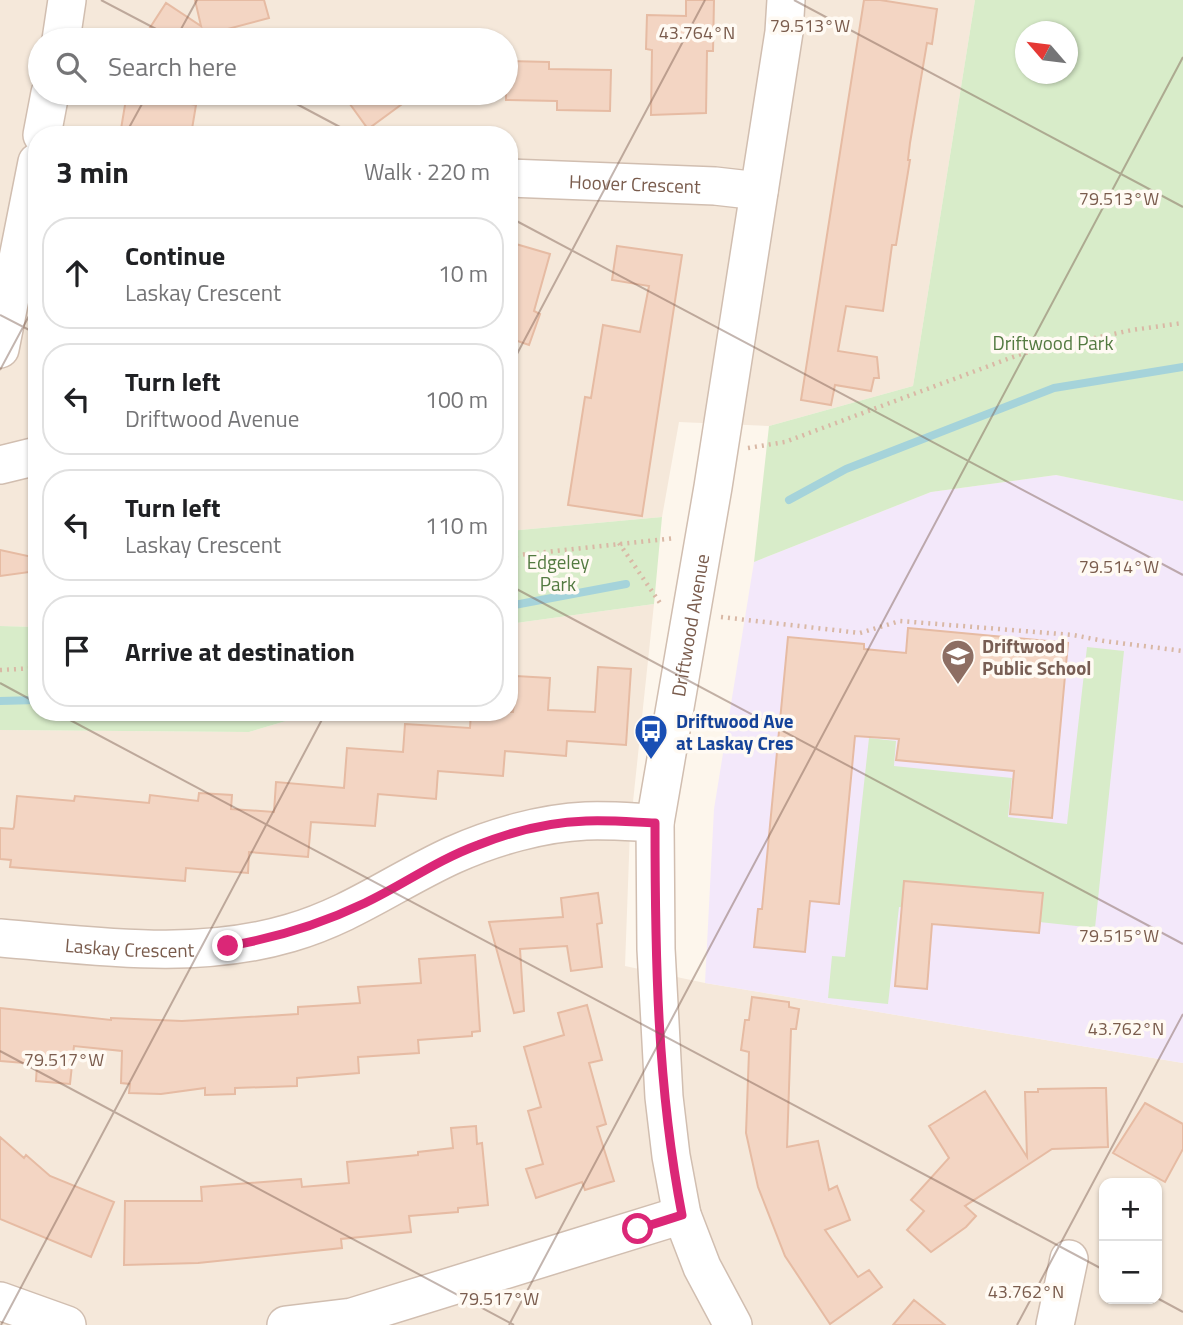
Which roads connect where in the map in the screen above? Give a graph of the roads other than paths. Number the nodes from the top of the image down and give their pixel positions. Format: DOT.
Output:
graph roads {
  1 [pos="67,0"];
  2 [pos="786,0"];
  3 [pos="63,28"];
  4 [pos="48,105"];
  5 [pos="44,126"];
  6 [pos="518,178"];
  7 [pos="759,191"];
  8 [pos="28,207"];
  9 [pos="0,349"];
  10 [pos="28,458"];
  11 [pos="0,465"];
  12 [pos="655,823"];
  13 [pos="0,937"];
  14 [pos="682,1215"];
  15 [pos="1069,1259"];
  16 [pos="0,1301"];
  17 [pos="67,1325"];
  18 [pos="286,1325"];
  19 [pos="733,1325"];
  20 [pos="1055,1325"];
  1 -- 3 [label="street"];
  2 -- 7 [label="street, Driftwood Avenue"];
  4 -- 5 [label="street"];
  6 -- 7 [label="street, Hoover Crescent"];
  7 -- 12 [label="street, Driftwood Avenue"];
  8 -- 9 [label="street"];
  10 -- 11 [label="street"];
  12 -- 13 [label="street, Laskay Crescent"];
  12 -- 14 [label="street, Driftwood Avenue"];
  14 -- 18 [label="street"];
  14 -- 19 [label="street, Driftwood Avenue"];
  15 -- 20 [label="street"];
  16 -- 17 [label="street"];
}
